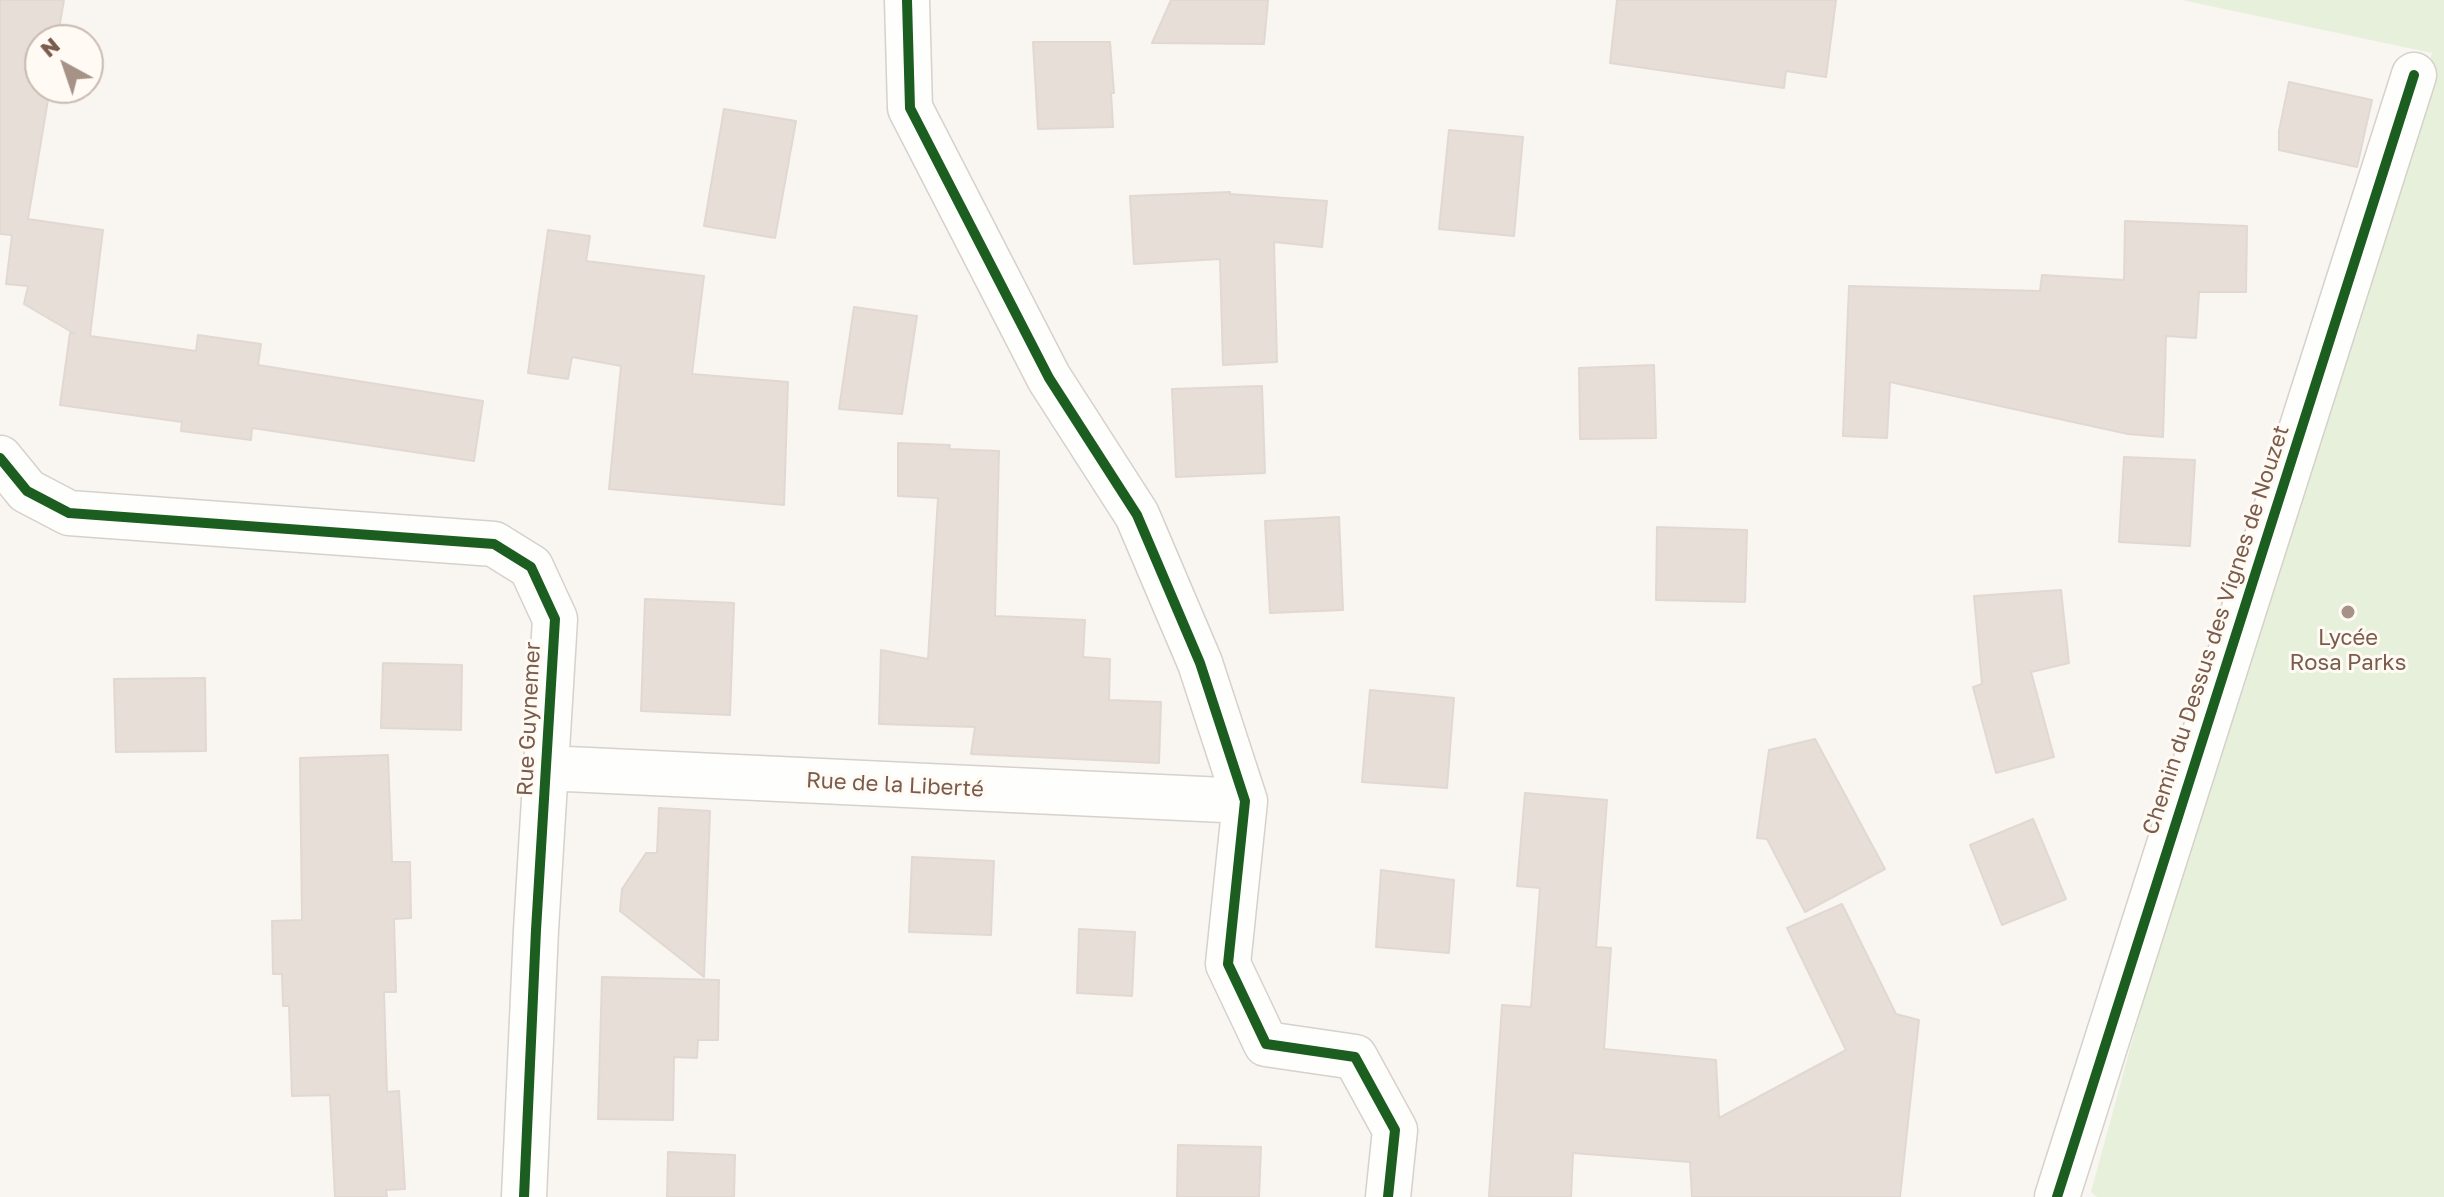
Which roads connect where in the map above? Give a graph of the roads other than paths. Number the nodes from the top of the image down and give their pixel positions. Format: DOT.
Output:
graph roads {
  1 [pos="907,0"];
  2 [pos="2414,75"];
  3 [pos="0,458"];
  4 [pos="546,768"];
  5 [pos="1245,801"];
  6 [pos="524,1197"];
  7 [pos="1388,1197"];
  8 [pos="2057,1197"];
  1 -- 5 [label="street"];
  2 -- 8 [label="street, Chemin du Dessus des Vignes de Nouzet"];
  3 -- 4 [label="street, Rue Guynemer"];
  4 -- 5 [label="street, Rue de la Liberté"];
  4 -- 6 [label="street, Rue Guynemer"];
  5 -- 7 [label="street"];
}
